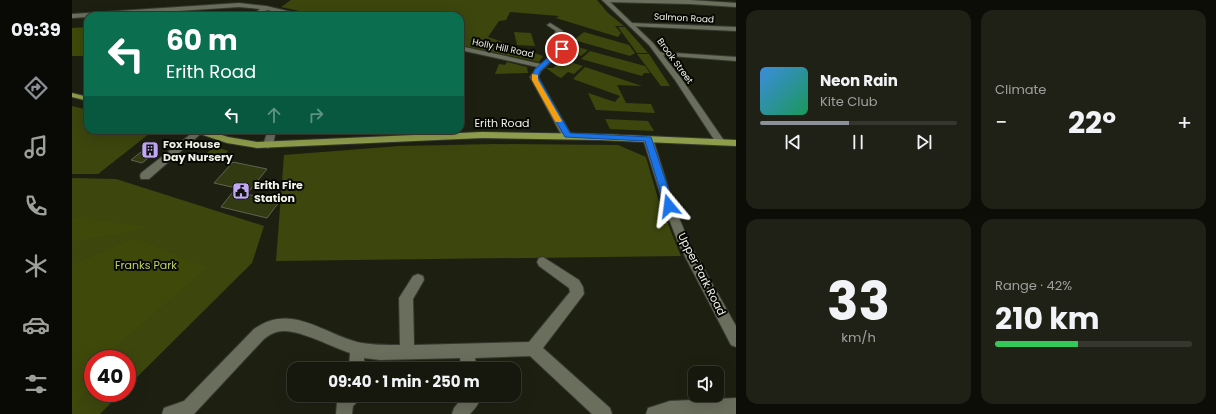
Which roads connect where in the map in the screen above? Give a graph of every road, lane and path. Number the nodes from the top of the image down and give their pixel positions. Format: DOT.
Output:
graph roads {
  1 [pos="605,0"];
  2 [pos="241,2"];
  3 [pos="736,5"];
  4 [pos="266,8"];
  5 [pos="120,12"];
  6 [pos="260,12"];
  7 [pos="286,12"];
  8 [pos="84,15"];
  9 [pos="72,16"];
  10 [pos="550,25"];
  11 [pos="631,25"];
  12 [pos="736,30"];
  13 [pos="464,49"];
  14 [pos="660,54"];
  15 [pos="736,60"];
  16 [pos="542,66"];
  17 [pos="72,95"];
  18 [pos="84,98"];
  19 [pos="194,134"];
  20 [pos="212,134"];
  21 [pos="271,134"];
  22 [pos="567,136"];
  23 [pos="648,139"];
  24 [pos="720,142"];
  25 [pos="736,143"];
  26 [pos="268,145"];
  27 [pos="145,176"];
  28 [pos="543,262"];
  29 [pos="418,280"];
  30 [pos="736,340"];
  31 [pos="357,349"];
  32 [pos="533,349"];
  33 [pos="467,350"];
  34 [pos="407,352"];
  35 [pos="357,362"];
  36 [pos="468,362"];
  37 [pos="345,402"];
  38 [pos="470,402"];
  39 [pos="736,406"];
  40 [pos="188,411"];
  41 [pos="170,414"];
  42 [pos="344,414"];
  43 [pos="460,414"];
  44 [pos="604,414"];
  45 [pos="654,414"];
  1 -- 3 [label="street"];
  1 -- 11 [label="street, Brook Street"];
  2 -- 4 [label="street"];
  2 -- 5 [label="street"];
  4 -- 6 [label="street"];
  4 -- 7 [label="street"];
  8 -- 9 [label="street"];
  10 -- 16 [label="street"];
  11 -- 12 [label="street, Salmon Road"];
  11 -- 14 [label="street, Brook Street"];
  13 -- 16 [label="street, Holly Hill Road"];
  14 -- 15 [label="street"];
  14 -- 24 [label="street, Brook Street"];
  16 -- 22 [label="street"];
  17 -- 18 [label="main road"];
  19 -- 27 [label="street"];
  20 -- 26 [label="main road, Erith Road"];
  21 -- 26 [label="street"];
  22 -- 23 [label="main road, Erith Road"];
  22 -- 26 [label="main road, Erith Road"];
  23 -- 24 [label="main road, Erith Road"];
  23 -- 30 [label="street, Upper Park Road"];
  24 -- 25 [label="main road, Erith Road"];
  28 -- 32 [label="street"];
  29 -- 34 [label="street"];
  31 -- 34 [label="street"];
  31 -- 35 [label="street"];
  31 -- 40 [label="street"];
  32 -- 33 [label="street"];
  32 -- 44 [label="street"];
  33 -- 34 [label="street"];
  33 -- 36 [label="street"];
  37 -- 42 [label="street"];
  38 -- 43 [label="street"];
  39 -- 45 [label="street"];
  40 -- 41 [label="street"];
}
